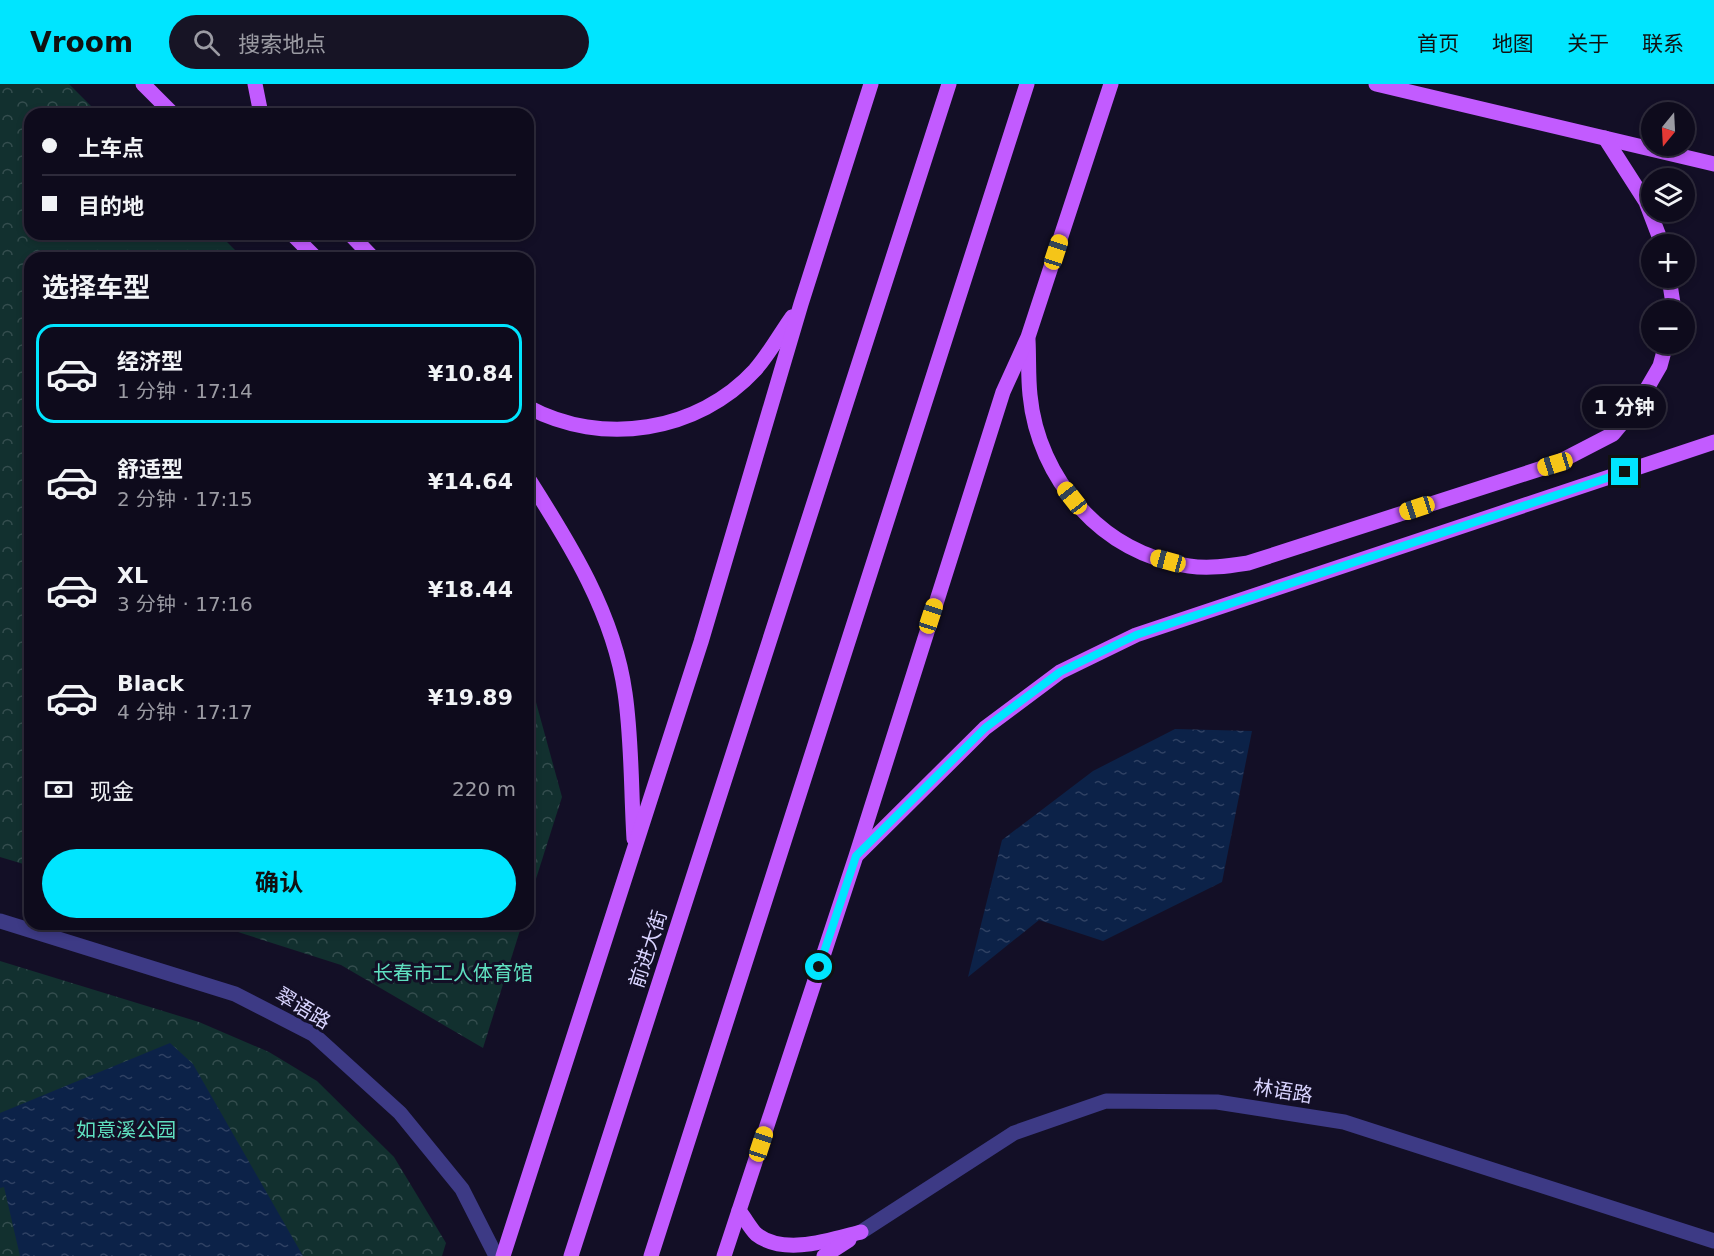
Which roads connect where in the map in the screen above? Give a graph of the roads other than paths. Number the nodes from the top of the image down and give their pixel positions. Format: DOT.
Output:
graph roads {
  1 [pos="143,84"];
  2 [pos="255,84"];
  3 [pos="872,84"];
  4 [pos="949,84"];
  5 [pos="1027,84"];
  6 [pos="1111,84"];
  7 [pos="1376,84"];
  8 [pos="167,108"];
  9 [pos="260,108"];
  10 [pos="1605,138"];
  11 [pos="1714,164"];
  12 [pos="1658,234"];
  13 [pos="298,240"];
  14 [pos="356,240"];
  15 [pos="310,252"];
  16 [pos="368,252"];
  17 [pos="801,304"];
  18 [pos="1028,337"];
  19 [pos="1663,354"];
  20 [pos="534,410"];
  21 [pos="1714,442"];
  22 [pos="534,488"];
  23 [pos="635,850"];
  24 [pos="856,856"];
  25 [pos="0,921"];
  26 [pos="24,928"];
  27 [pos="29,930"];
  28 [pos="739,1211"];
  29 [pos="861,1232"];
  30 [pos="1714,1241"];
  31 [pos="496,1256"];
  32 [pos="503,1256"];
  33 [pos="571,1256"];
  34 [pos="651,1256"];
  35 [pos="724,1256"];
  36 [pos="824,1256"];
  1 -- 8 [label="main road"];
  2 -- 9 [label="main road"];
  3 -- 17 [label="main road"];
  4 -- 33 [label="main road, 前进大街"];
  5 -- 34 [label="main road"];
  6 -- 18 [label="main road"];
  7 -- 10 [label="main road"];
  10 -- 11 [label="main road"];
  10 -- 12 [label="main road"];
  13 -- 15 [label="main road"];
  14 -- 16 [label="main road"];
  17 -- 20 [label="main road"];
  17 -- 23 [label="main road"];
  18 -- 19 [label="main road"];
  18 -- 24 [label="main road"];
  21 -- 24 [label="main road"];
  22 -- 23 [label="main road"];
  23 -- 32 [label="main road"];
  24 -- 28 [label="main road"];
  25 -- 26 [label="street, 翠语路"];
  27 -- 31 [label="street, 翠语路"];
  28 -- 29 [label="main road"];
  28 -- 35 [label="main road"];
  29 -- 30 [label="street, 林语路"];
  29 -- 36 [label="main road"];
}
